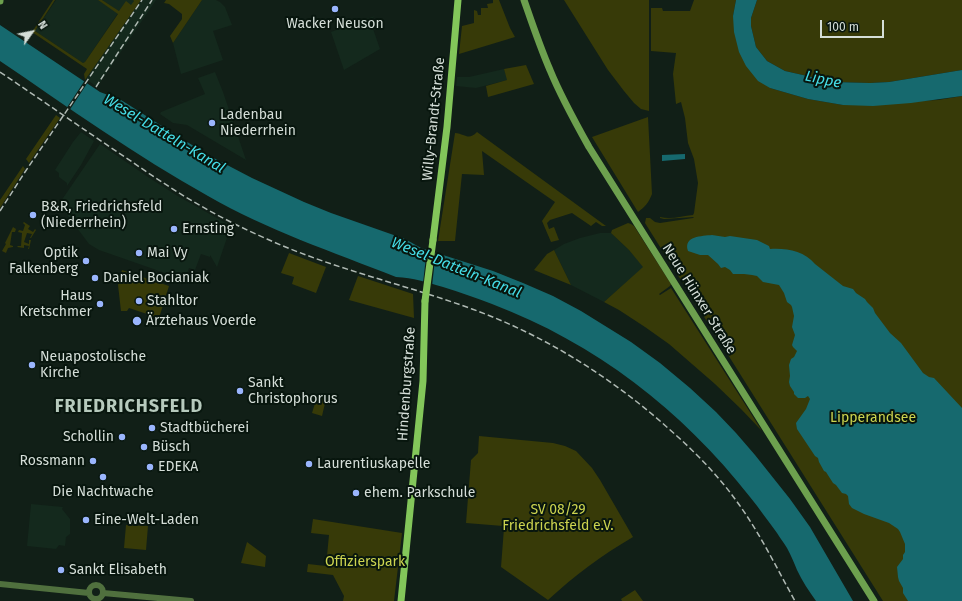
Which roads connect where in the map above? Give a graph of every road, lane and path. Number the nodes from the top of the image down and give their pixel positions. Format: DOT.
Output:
graph roads {
  1 [pos="458,0"];
  2 [pos="524,0"];
  3 [pos="433,240"];
  4 [pos="0,584"];
  5 [pos="89,593"];
  6 [pos="103,593"];
  7 [pos="191,601"];
  8 [pos="400,601"];
  9 [pos="874,601"];
  1 -- 3 [label="main road, Willy-Brandt-Straße"];
  2 -- 9 [label="main road, Neue Hünxer Straße"];
  3 -- 8 [label="main road, Hindenburgstraße, bridge"];
  4 -- 5 [label="street"];
  5 -- 6 [label="street"];
  5 -- 6 [label="street"];
  6 -- 7 [label="street"];
}
